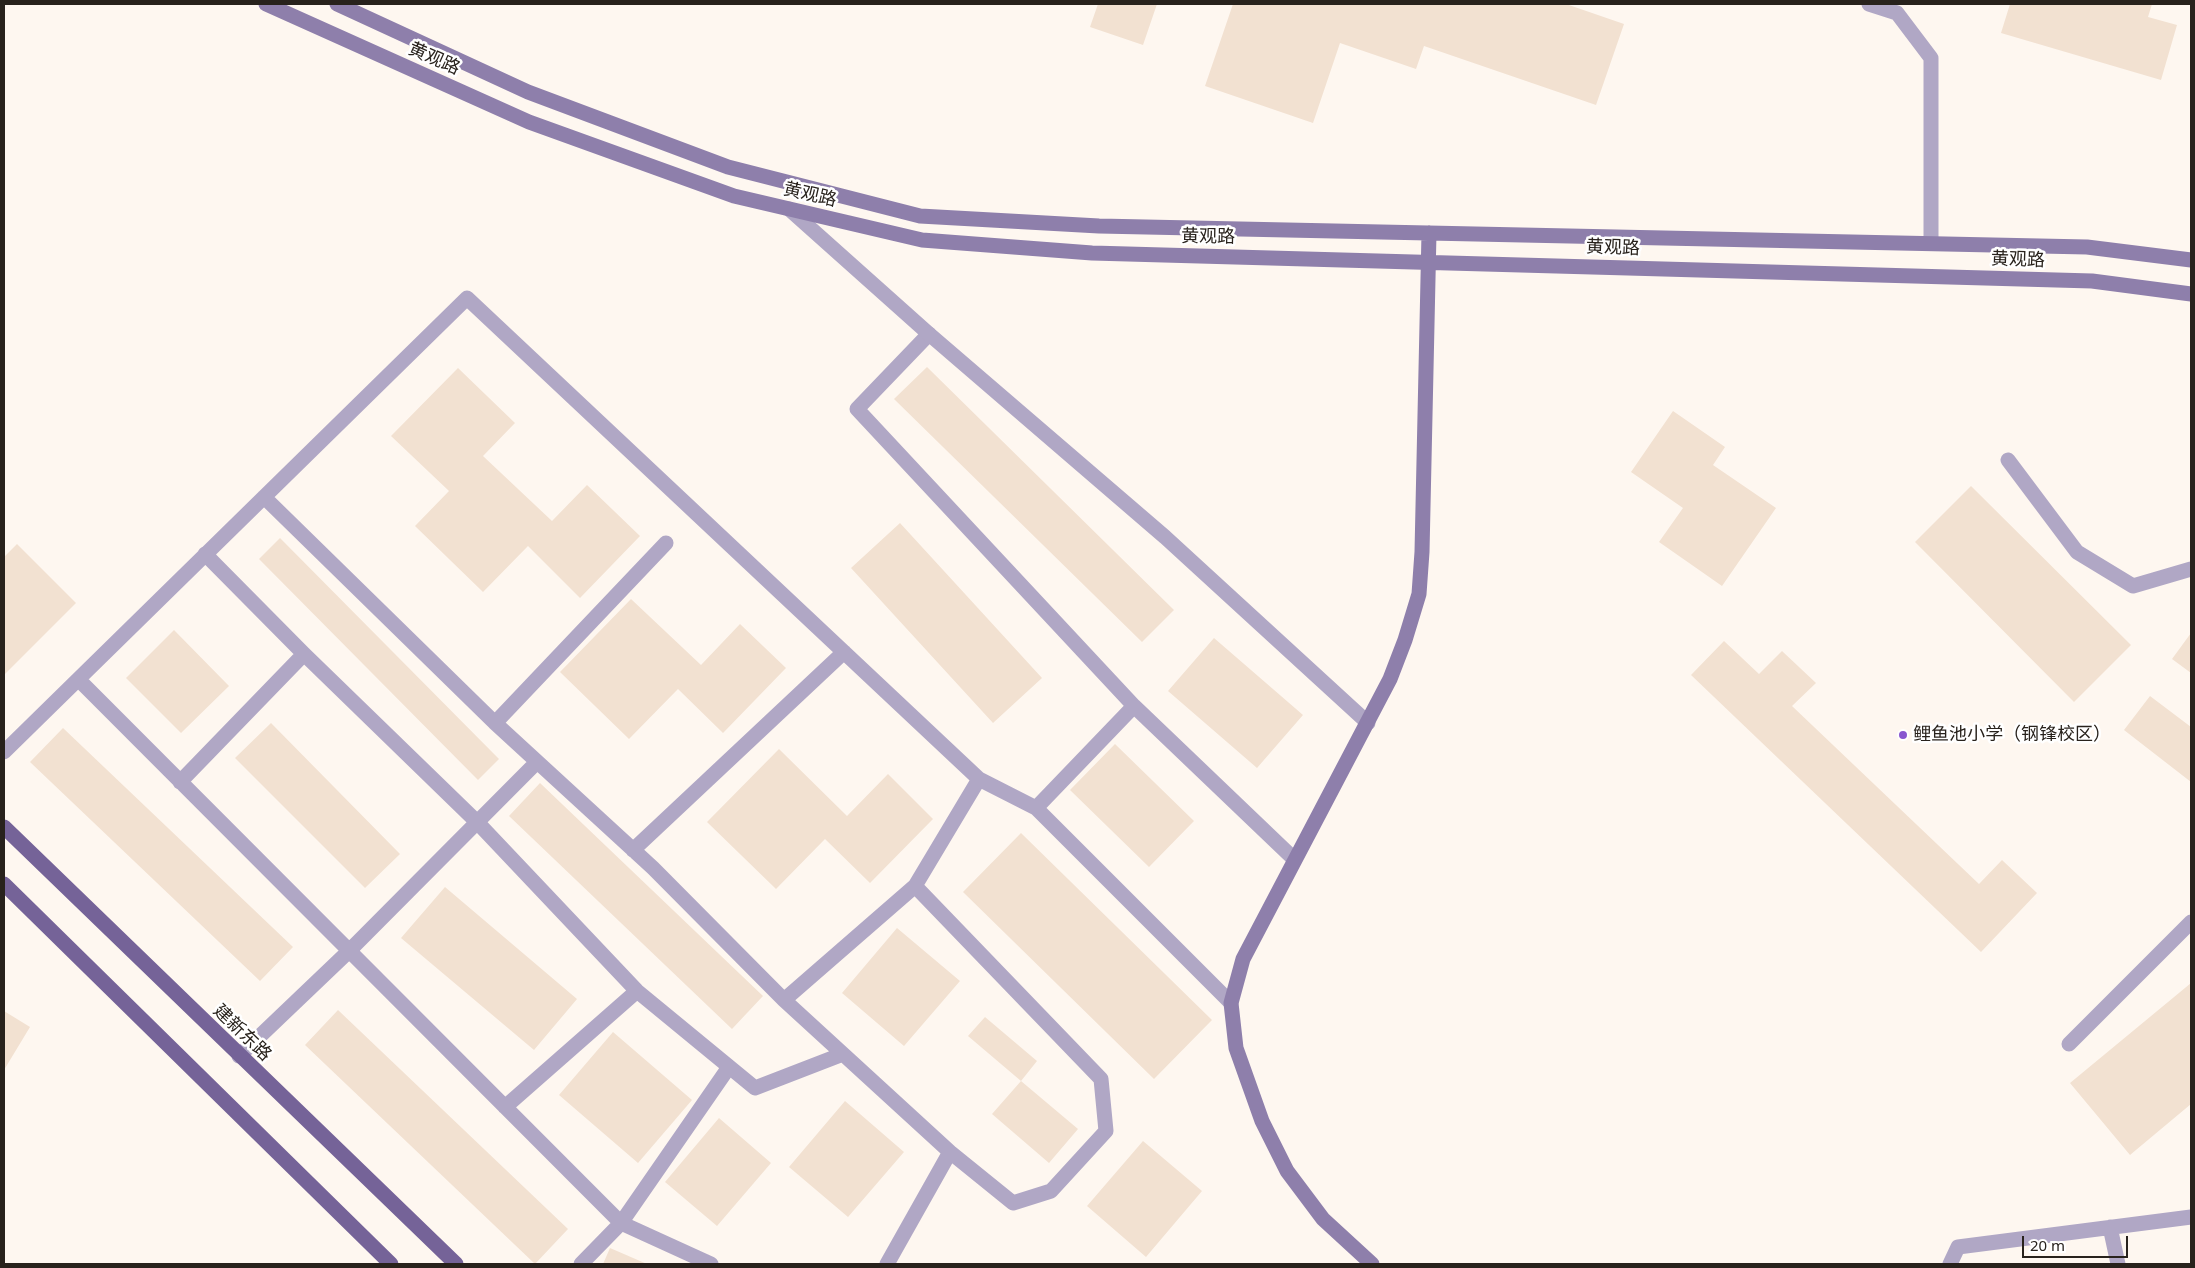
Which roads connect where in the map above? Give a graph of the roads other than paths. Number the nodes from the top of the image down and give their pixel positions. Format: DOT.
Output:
graph roads {
  1 [pos="266,4"];
  2 [pos="336,4"];
  3 [pos="1869,4"];
  4 [pos="789,209"];
  5 [pos="1429,233"];
  6 [pos="1931,243"];
  7 [pos="2191,260"];
  8 [pos="1429,262"];
  9 [pos="2191,294"];
  10 [pos="929,334"];
  11 [pos="2008,460"];
  12 [pos="264,497"];
  13 [pos="666,543"];
  14 [pos="205,554"];
  15 [pos="2191,569"];
  16 [pos="844,652"];
  17 [pos="304,654"];
  18 [pos="79,680"];
  19 [pos="1134,706"];
  20 [pos="495,723"];
  21 [pos="1368,723"];
  22 [pos="4,752"];
  23 [pos="537,762"];
  24 [pos="979,779"];
  25 [pos="180,782"];
  26 [pos="1036,808"];
  27 [pos="477,822"];
  28 [pos="4,827"];
  29 [pos="633,850"];
  30 [pos="1294,859"];
  31 [pos="4,884"];
  32 [pos="915,886"];
  33 [pos="2191,922"];
  34 [pos="348,951"];
  35 [pos="637,991"];
  36 [pos="784,1000"];
  37 [pos="1231,1002"];
  38 [pos="2070,1044"];
  39 [pos="843,1054"];
  40 [pos="239,1056"];
  41 [pos="729,1067"];
  42 [pos="505,1107"];
  43 [pos="950,1152"];
  44 [pos="2191,1217"];
  45 [pos="621,1223"];
  46 [pos="2110,1228"];
  47 [pos="391,1264"];
  48 [pos="456,1264"];
  49 [pos="581,1264"];
  50 [pos="711,1264"];
  51 [pos="887,1264"];
  52 [pos="1372,1264"];
  53 [pos="1950,1264"];
  54 [pos="2118,1264"];
  1 -- 4 [label="main road, 黄观路"];
  2 -- 5 [label="main road, 黄观路"];
  3 -- 6 [label="street"];
  4 -- 8 [label="main road, 黄观路"];
  4 -- 10 [label="street"];
  5 -- 6 [label="main road, 黄观路"];
  5 -- 8 [label="main road"];
  6 -- 7 [label="main road, 黄观路"];
  8 -- 9 [label="main road, 黄观路"];
  8 -- 21 [label="main road"];
  10 -- 19 [label="street"];
  10 -- 21 [label="street"];
  11 -- 15 [label="street"];
  12 -- 14 [label="street"];
  12 -- 16 [label="street"];
  12 -- 20 [label="street"];
  13 -- 20 [label="street"];
  14 -- 17 [label="street"];
  14 -- 18 [label="street"];
  16 -- 24 [label="street"];
  16 -- 29 [label="street"];
  17 -- 25 [label="street"];
  17 -- 27 [label="street"];
  18 -- 22 [label="street"];
  18 -- 25 [label="street"];
  19 -- 26 [label="street"];
  19 -- 30 [label="street"];
  20 -- 23 [label="street"];
  21 -- 30 [label="main road"];
  23 -- 27 [label="street"];
  23 -- 29 [label="street"];
  24 -- 26 [label="street"];
  24 -- 32 [label="street"];
  25 -- 34 [label="street"];
  26 -- 37 [label="street"];
  27 -- 34 [label="street"];
  27 -- 35 [label="street"];
  28 -- 40 [label="main road, 建新东路"];
  29 -- 36 [label="street"];
  30 -- 37 [label="main road"];
  31 -- 47 [label="main road"];
  32 -- 36 [label="street"];
  32 -- 43 [label="street"];
  33 -- 38 [label="street"];
  34 -- 40 [label="street"];
  34 -- 42 [label="street"];
  35 -- 41 [label="street"];
  35 -- 42 [label="street"];
  36 -- 39 [label="street"];
  37 -- 52 [label="main road"];
  39 -- 41 [label="street"];
  39 -- 43 [label="street"];
  40 -- 48 [label="main road, 建新东路"];
  41 -- 45 [label="street"];
  42 -- 45 [label="street"];
  43 -- 51 [label="street"];
  44 -- 46 [label="street"];
  45 -- 49 [label="street"];
  45 -- 50 [label="street"];
  46 -- 53 [label="street"];
  46 -- 54 [label="street"];
}
